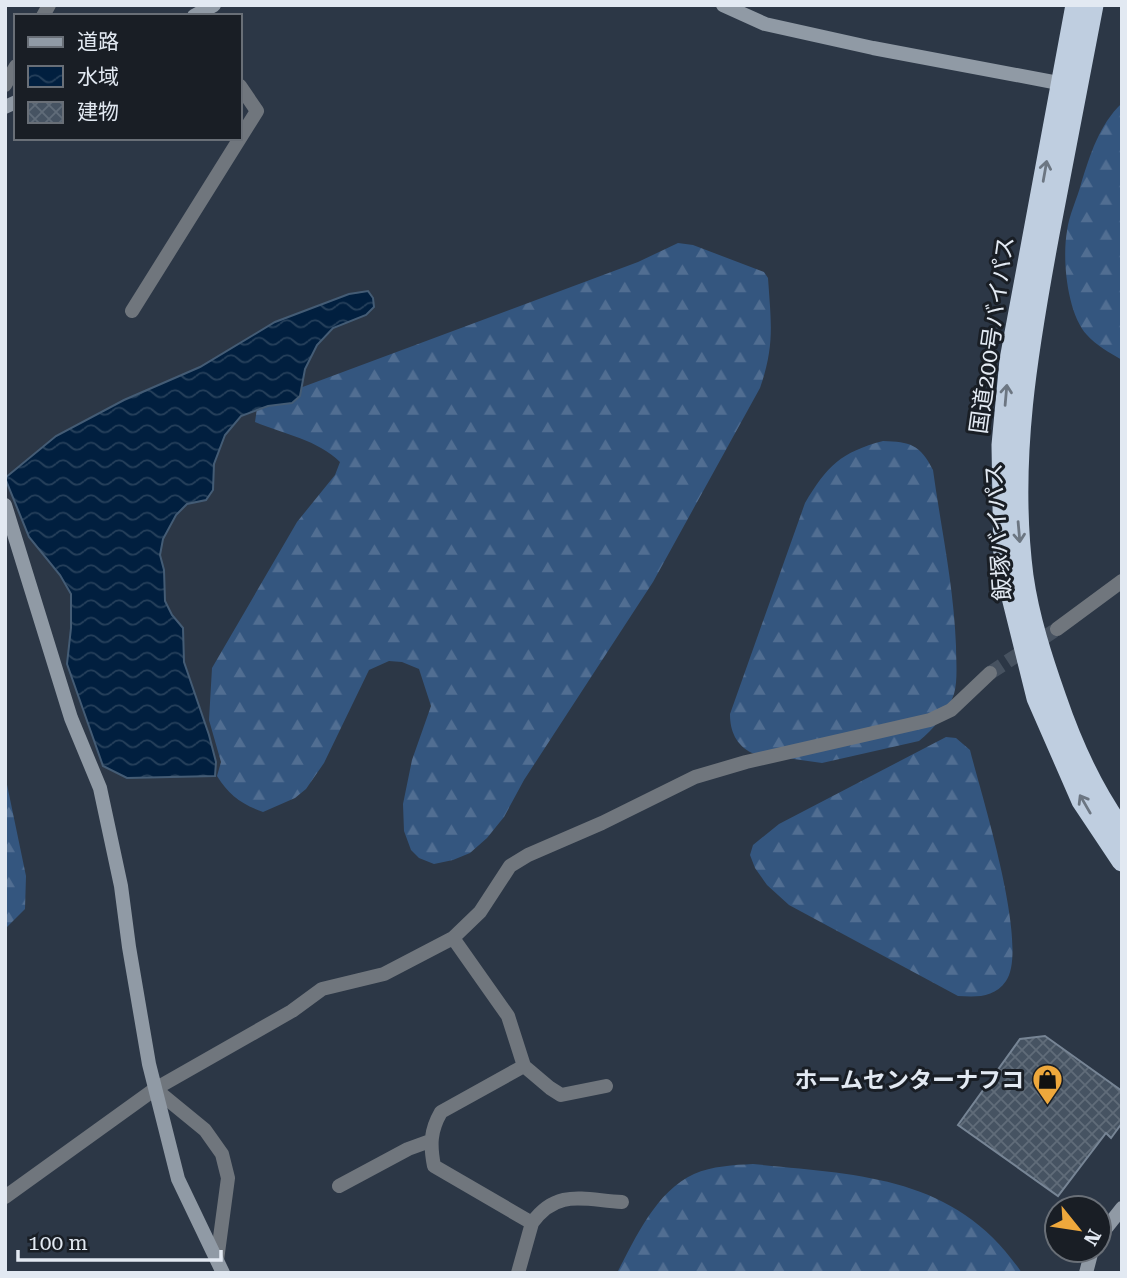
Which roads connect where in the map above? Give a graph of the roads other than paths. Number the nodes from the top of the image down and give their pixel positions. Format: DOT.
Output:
graph roads {
  1 [pos="214,5"];
  2 [pos="723,5"];
  3 [pos="1076,5"];
  4 [pos="1093,5"];
  5 [pos="198,14"];
  6 [pos="14,69"];
  7 [pos="5,85"];
  8 [pos="1069,85"];
  9 [pos="242,89"];
  10 [pos="242,135"];
  11 [pos="239,140"];
  12 [pos="132,312"];
  13 [pos="5,505"];
  14 [pos="1122,581"];
  15 [pos="1058,629"];
  16 [pos="990,673"];
  17 [pos="1122,831"];
  18 [pos="1122,862"];
  19 [pos="453,938"];
  20 [pos="524,1066"];
  21 [pos="606,1086"];
  22 [pos="155,1089"];
  23 [pos="430,1141"];
  24 [pos="338,1186"];
  25 [pos="5,1197"];
  26 [pos="622,1202"];
  27 [pos="532,1223"];
  28 [pos="220,1266"];
  29 [pos="518,1273"];
  1 -- 5 [label="street"];
  2 -- 8 [label="street"];
  3 -- 8 [label="highway, 国道200号バイパス"];
  4 -- 8 [label="highway, 飯塚バイパス"];
  6 -- 7 [label="street"];
  8 -- 17 [label="highway, 飯塚バイパス, one-way"];
  18 -- 8 [label="highway, 国道200号バイパス, one-way"];
  9 -- 10 [label="street"];
  11 -- 12 [label="street"];
  13 -- 22 [label="street"];
  14 -- 15 [label="street"];
  16 -- 19 [label="street"];
  19 -- 20 [label="street"];
  19 -- 22 [label="street"];
  20 -- 21 [label="street"];
  20 -- 23 [label="street"];
  22 -- 25 [label="street"];
  22 -- 28 [label="street"];
  22 -- 28 [label="street"];
  23 -- 24 [label="street"];
  23 -- 27 [label="street"];
  26 -- 27 [label="street"];
  27 -- 29 [label="street"];
}
